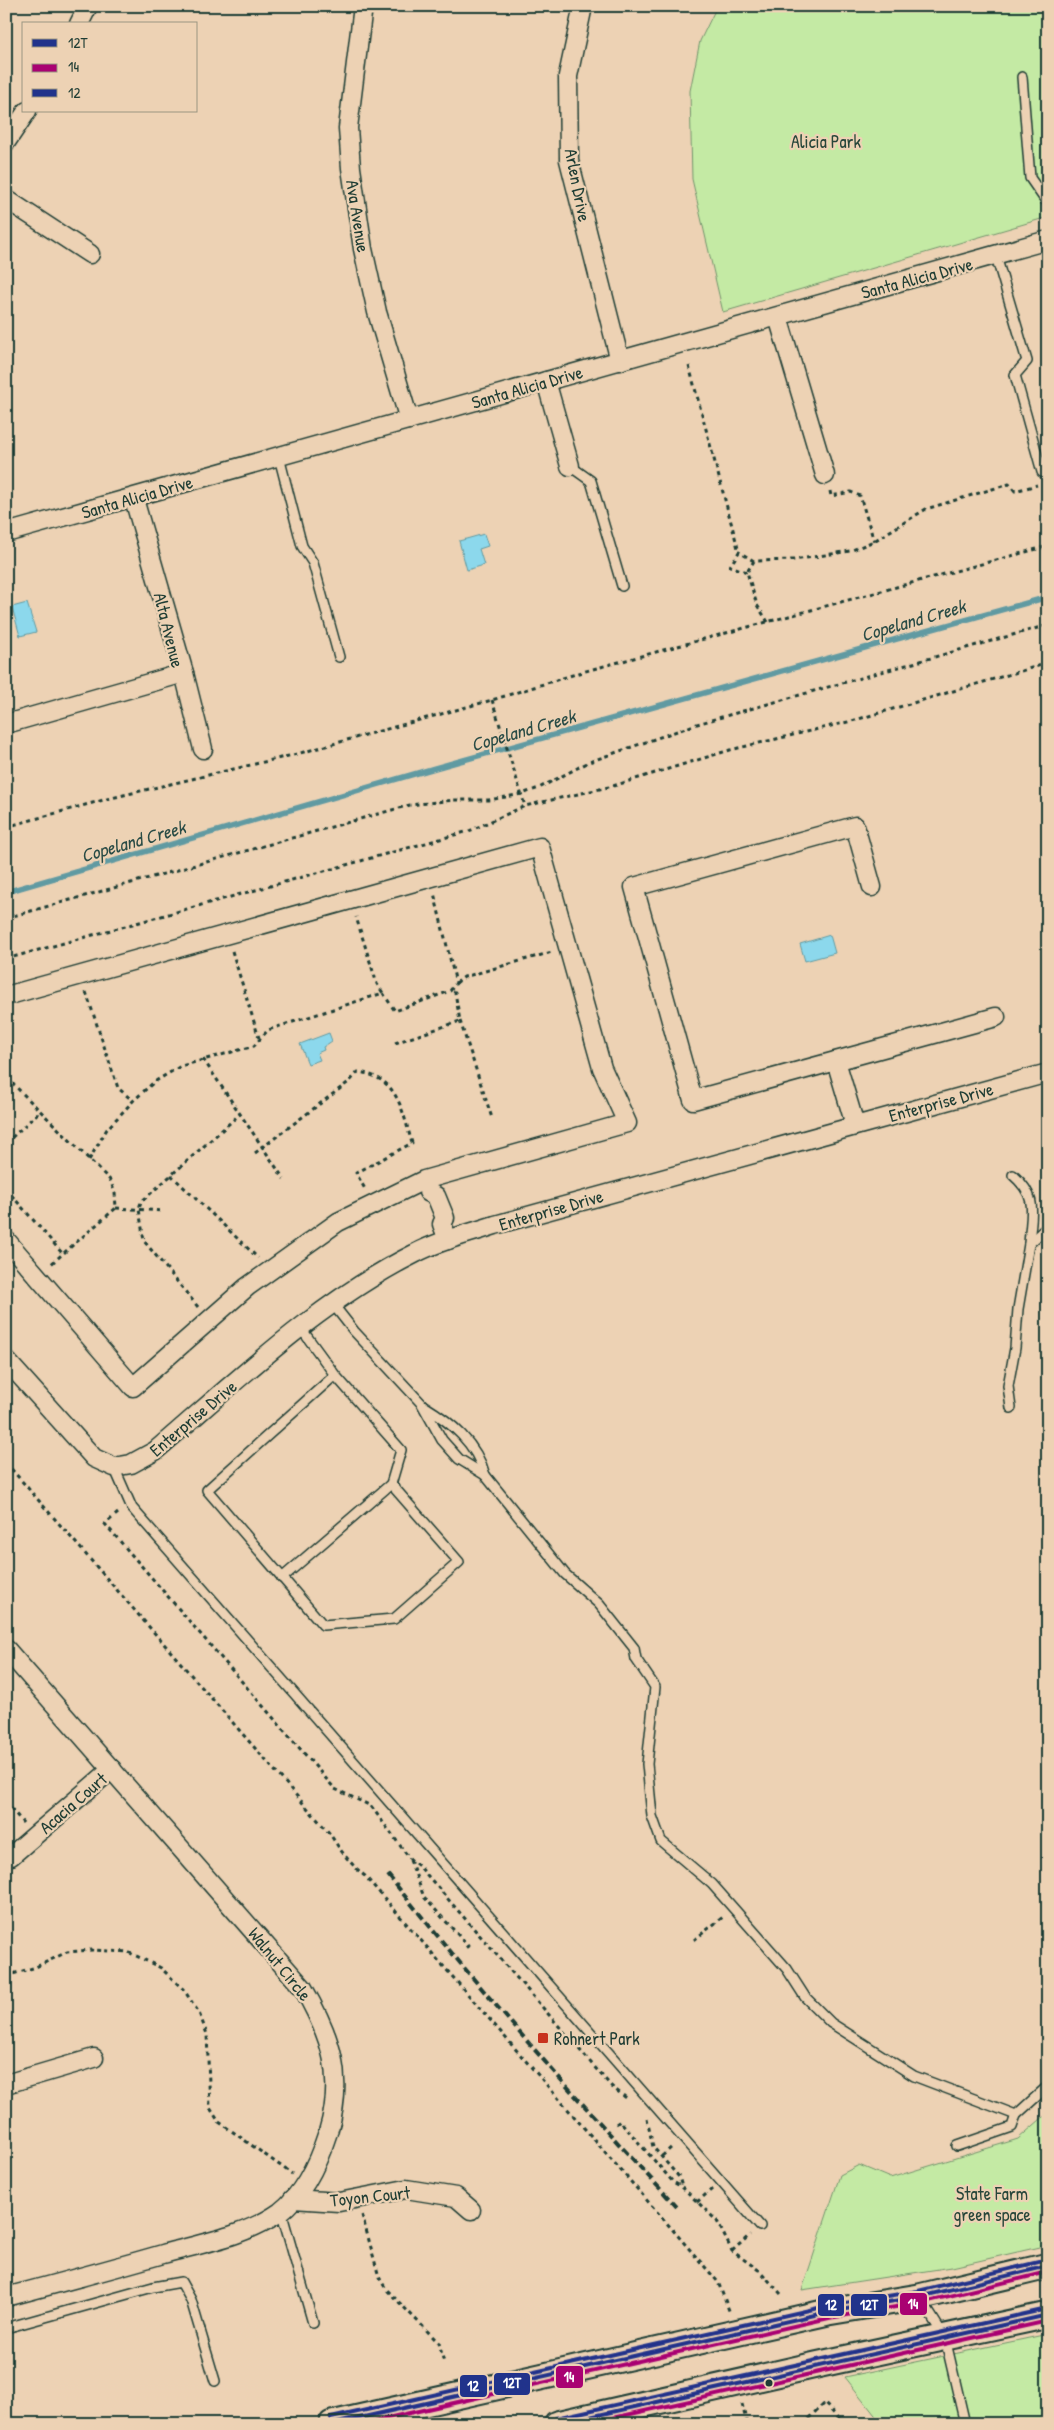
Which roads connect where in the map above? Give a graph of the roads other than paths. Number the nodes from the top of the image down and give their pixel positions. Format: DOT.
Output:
graph roads {
  1 [pos="88,6"];
  2 [pos="363,6"];
  3 [pos="583,6"];
  4 [pos="80,22"];
  5 [pos="1022,77"];
  6 [pos="26,112"];
  7 [pos="6,142"];
  8 [pos="6,199"];
  9 [pos="1048,204"];
  10 [pos="1048,240"];
  11 [pos="90,254"];
  12 [pos="996,256"];
  13 [pos="778,316"];
  14 [pos="620,361"];
  15 [pos="546,381"];
  16 [pos="409,420"];
  17 [pos="279,457"];
  18 [pos="570,466"];
  19 [pos="1042,472"];
  20 [pos="824,475"];
  21 [pos="134,499"];
  22 [pos="6,533"];
  23 [pos="622,586"];
  24 [pos="339,657"];
  25 [pos="184,673"];
  26 [pos="6,724"];
  27 [pos="203,749"];
  28 [pos="872,887"];
  29 [pos="6,996"];
  30 [pos="996,1017"];
  31 [pos="836,1061"];
  32 [pos="1048,1073"];
  33 [pos="855,1125"];
  34 [pos="1013,1174"];
  35 [pos="426,1186"];
  36 [pos="1048,1226"];
  37 [pos="445,1232"];
  38 [pos="6,1240"];
  39 [pos="1029,1244"];
  40 [pos="332,1303"];
  41 [pos="300,1327"];
  42 [pos="6,1360"];
  43 [pos="335,1375"];
  44 [pos="422,1404"];
  45 [pos="1010,1408"];
  46 [pos="114,1467"];
  47 [pos="485,1475"];
  48 [pos="391,1484"];
  49 [pos="282,1578"];
  50 [pos="6,1649"];
  51 [pos="112,1769"];
  52 [pos="11,1856"];
  53 [pos="94,2058"];
  54 [pos="6,2084"];
  55 [pos="1048,2086"];
  56 [pos="1016,2115"];
  57 [pos="957,2146"];
  58 [pos="287,2205"];
  59 [pos="471,2210"];
  60 [pos="760,2226"];
  61 [pos="1048,2266"];
  62 [pos="919,2297"];
  63 [pos="6,2298"];
  64 [pos="1048,2315"];
  65 [pos="313,2323"];
  66 [pos="6,2328"];
  67 [pos="945,2338"];
  68 [pos="215,2381"];
  69 [pos="332,2424"];
  70 [pos="557,2424"];
  71 [pos="965,2424"];
  1 -- 4 [label="street"];
  2 -- 16 [label="street, Ava Avenue"];
  3 -- 14 [label="street, Arlen Drive"];
  5 -- 9 [label="lane"];
  6 -- 7 [label="street"];
  8 -- 11 [label="street"];
  10 -- 12 [label="street, Santa Alicia Drive"];
  12 -- 13 [label="street, Santa Alicia Drive"];
  12 -- 19 [label="lane"];
  13 -- 14 [label="street, Santa Alicia Drive"];
  13 -- 20 [label="street"];
  14 -- 15 [label="street, Santa Alicia Drive"];
  15 -- 16 [label="street, Santa Alicia Drive"];
  15 -- 18 [label="street"];
  16 -- 17 [label="street, Santa Alicia Drive"];
  17 -- 21 [label="street, Santa Alicia Drive"];
  17 -- 24 [label="lane"];
  18 -- 23 [label="lane"];
  21 -- 22 [label="street, Santa Alicia Drive"];
  21 -- 25 [label="street, Alta Avenue"];
  25 -- 26 [label="street, Alta Avenue"];
  25 -- 27 [label="street"];
  28 -- 31 [label="street"];
  29 -- 35 [label="street"];
  30 -- 31 [label="street"];
  31 -- 33 [label="street"];
  32 -- 33 [label="street, Enterprise Drive"];
  33 -- 37 [label="street, Enterprise Drive"];
  34 -- 39 [label="lane"];
  35 -- 37 [label="street"];
  35 -- 38 [label="street"];
  36 -- 39 [label="lane"];
  37 -- 40 [label="street, Enterprise Drive"];
  39 -- 45 [label="lane"];
  40 -- 41 [label="street, Enterprise Drive"];
  40 -- 44 [label="lane"];
  41 -- 43 [label="lane"];
  41 -- 46 [label="street, Enterprise Drive"];
  42 -- 46 [label="street"];
  43 -- 48 [label="lane"];
  43 -- 49 [label="lane"];
  44 -- 47 [label="lane"];
  44 -- 47 [label="lane"];
  46 -- 60 [label="lane"];
  47 -- 56 [label="lane"];
  48 -- 49 [label="lane"];
  48 -- 49 [label="lane"];
  50 -- 51 [label="street, Walnut Circle"];
  51 -- 52 [label="street, Acacia Court"];
  51 -- 58 [label="street, Walnut Circle"];
  53 -- 54 [label="street"];
  55 -- 56 [label="lane"];
  56 -- 57 [label="lane"];
  58 -- 59 [label="street, Toyon Court"];
  58 -- 63 [label="street, Walnut Circle"];
  58 -- 65 [label="lane"];
  61 -- 62 [label="main road"];
  62 -- 67 [label="lane"];
  62 -- 69 [label="main road"];
  64 -- 67 [label="main road"];
  66 -- 68 [label="lane"];
  67 -- 70 [label="main road"];
  67 -- 71 [label="lane"];
}
